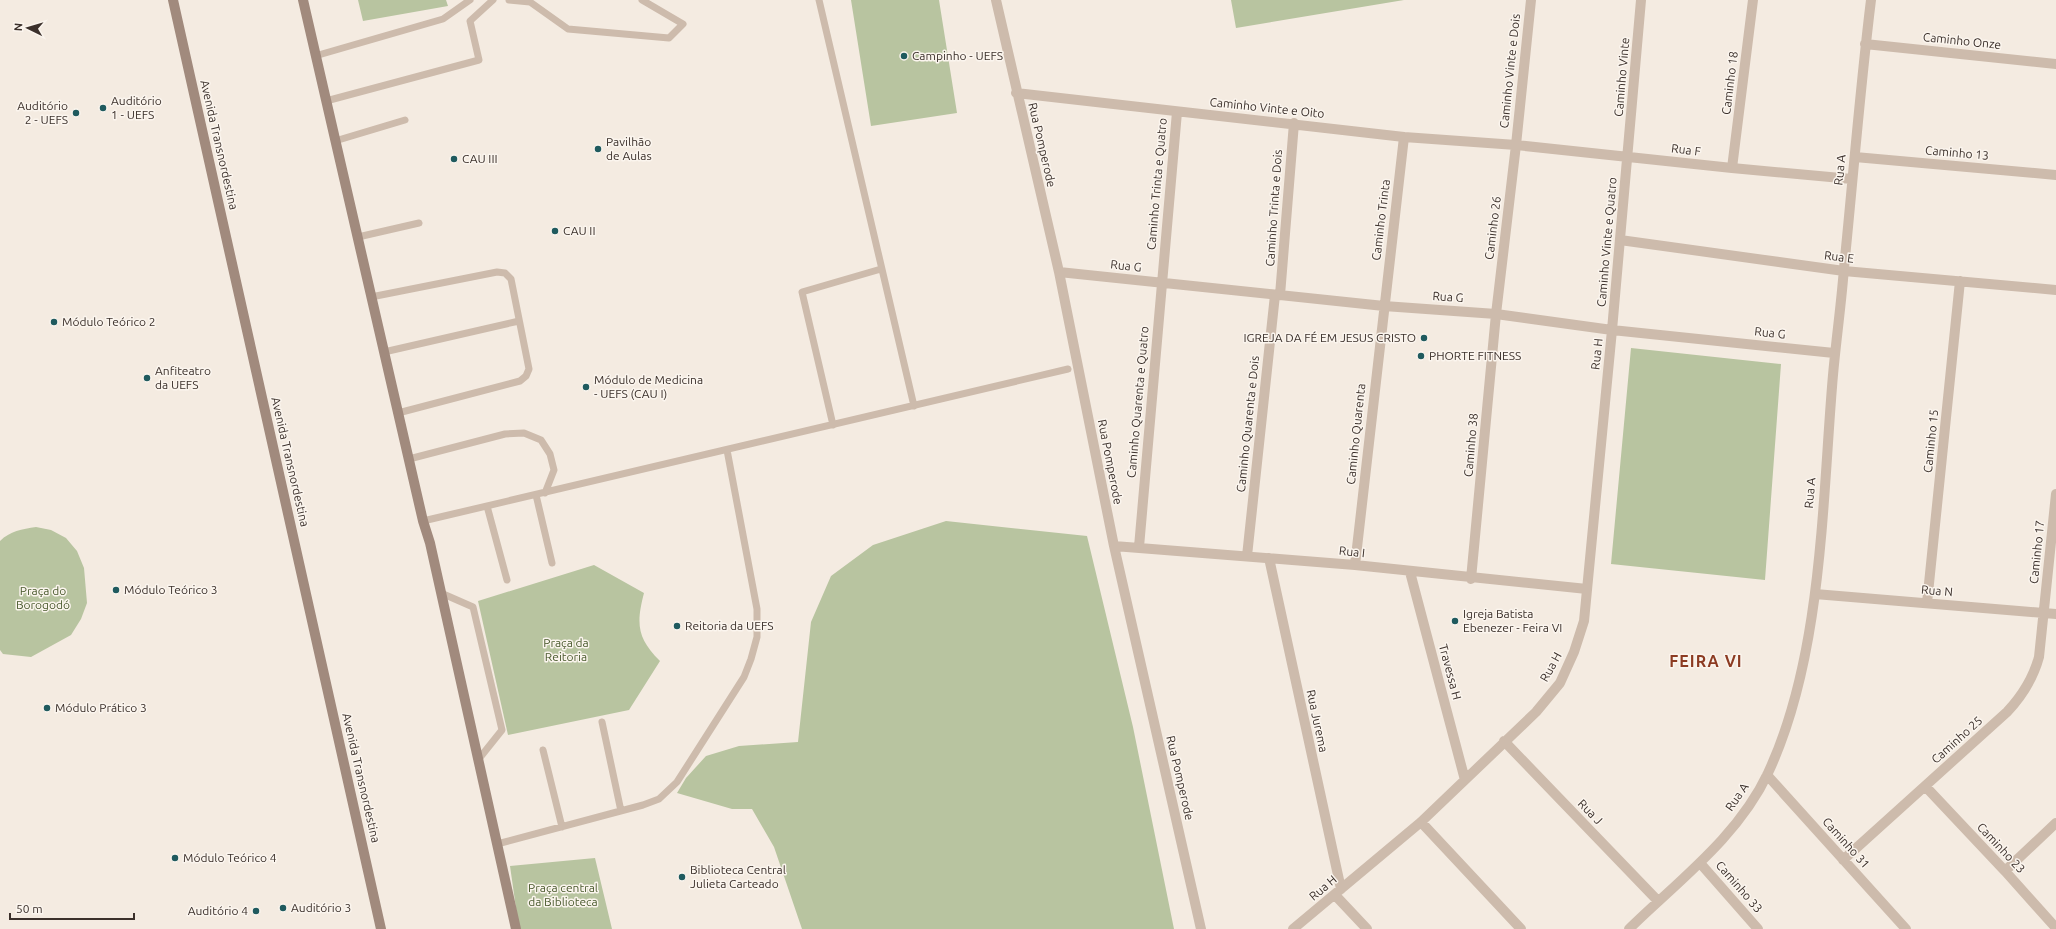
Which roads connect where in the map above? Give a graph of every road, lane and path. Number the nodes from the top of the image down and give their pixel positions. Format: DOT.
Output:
graph roads {
  1 [pos="173,0"];
  2 [pos="303,0"];
  3 [pos="470,0"];
  4 [pos="493,0"];
  5 [pos="509,0"];
  6 [pos="642,0"];
  7 [pos="819,0"];
  8 [pos="996,0"];
  9 [pos="1531,0"];
  10 [pos="1641,0"];
  11 [pos="1753,0"];
  12 [pos="1871,0"];
  13 [pos="1865,44"];
  14 [pos="315,56"];
  15 [pos="2056,64"];
  16 [pos="1016,93"];
  17 [pos="326,101"];
  18 [pos="1177,112"];
  19 [pos="404,120"];
  20 [pos="1294,123"];
  21 [pos="1404,137"];
  22 [pos="335,141"];
  23 [pos="1516,145"];
  24 [pos="1628,156"];
  25 [pos="1855,157"];
  26 [pos="1732,168"];
  27 [pos="2056,175"];
  28 [pos="1852,179"];
  29 [pos="419,223"];
  30 [pos="358,237"];
  31 [pos="1620,240"];
  32 [pos="881,269"];
  33 [pos="1844,271"];
  34 [pos="1059,272"];
  35 [pos="1960,280"];
  36 [pos="1161,283"];
  37 [pos="2056,290"];
  38 [pos="1278,295"];
  39 [pos="371,297"];
  40 [pos="1384,306"];
  41 [pos="1496,314"];
  42 [pos="519,321"];
  43 [pos="1612,330"];
  44 [pos="384,352"];
  45 [pos="1834,353"];
  46 [pos="1073,368"];
  47 [pos="914,406"];
  48 [pos="398,413"];
  49 [pos="833,425"];
  50 [pos="727,450"];
  51 [pos="408,459"];
  52 [pos="545,493"];
  53 [pos="2056,494"];
  54 [pos="536,495"];
  55 [pos="487,506"];
  56 [pos="423,521"];
  57 [pos="1114,546"];
  58 [pos="1139,547"];
  59 [pos="1247,556"];
  60 [pos="1269,558"];
  61 [pos="552,563"];
  62 [pos="1355,565"];
  63 [pos="1410,572"];
  64 [pos="1471,578"];
  65 [pos="507,580"];
  66 [pos="1586,589"];
  67 [pos="441,593"];
  68 [pos="1815,594"];
  69 [pos="1927,604"];
  70 [pos="2044,613"];
  71 [pos="2056,614"];
  72 [pos="602,722"];
  73 [pos="1504,741"];
  74 [pos="543,750"];
  75 [pos="478,760"];
  76 [pos="1767,775"];
  77 [pos="1465,780"];
  78 [pos="1925,786"];
  79 [pos="621,811"];
  80 [pos="1420,822"];
  81 [pos="2056,823"];
  82 [pos="562,827"];
  83 [pos="497,844"];
  84 [pos="1843,860"];
  85 [pos="1700,863"];
  86 [pos="2005,871"];
  87 [pos="1338,892"];
  88 [pos="1658,901"];
  89 [pos="2056,928"];
  90 [pos="381,929"];
  91 [pos="516,929"];
  92 [pos="1201,929"];
  93 [pos="1293,929"];
  94 [pos="1367,929"];
  95 [pos="1521,929"];
  96 [pos="1629,929"];
  97 [pos="1758,929"];
  98 [pos="1906,929"];
  1 -- 90 [label="street, Avenida Transnordestina"];
  2 -- 14 [label="street"];
  3 -- 14 [label="lane"];
  4 -- 17 [label="lane"];
  5 -- 6 [label="lane"];
  7 -- 32 [label="lane"];
  8 -- 16 [label="street, Rua Pomperode"];
  9 -- 23 [label="street, Caminho Vinte e Dois"];
  10 -- 24 [label="street, Caminho Vinte"];
  11 -- 26 [label="street, Caminho 18"];
  12 -- 13 [label="street, Rua A"];
  13 -- 15 [label="street, Caminho Onze"];
  13 -- 25 [label="street, Rua A"];
  14 -- 17 [label="street"];
  16 -- 18 [label="street, Caminho Vinte e Oito"];
  16 -- 34 [label="street, Rua Pomperode"];
  17 -- 22 [label="street"];
  18 -- 20 [label="street, Caminho Vinte e Oito"];
  18 -- 36 [label="street, Caminho Trinta e Quatro"];
  19 -- 22 [label="lane"];
  20 -- 21 [label="street, Caminho Vinte e Oito"];
  20 -- 38 [label="street, Caminho Trinta e Dois"];
  21 -- 23 [label="street, Caminho Vinte e Oito"];
  21 -- 40 [label="street, Caminho Trinta"];
  22 -- 30 [label="street"];
  23 -- 24 [label="street, Rua F"];
  23 -- 41 [label="street, Caminho 26"];
  24 -- 26 [label="street, Rua F"];
  24 -- 31 [label="street, Caminho Vinte e Quatro"];
  25 -- 27 [label="street, Caminho 13"];
  25 -- 28 [label="street, Rua A"];
  26 -- 28 [label="street, Rua F"];
  28 -- 33 [label="street, Rua A"];
  29 -- 30 [label="lane"];
  30 -- 39 [label="street"];
  31 -- 33 [label="street, Rua E"];
  31 -- 43 [label="street, Caminho Vinte e Quatro"];
  32 -- 47 [label="lane"];
  32 -- 49 [label="lane"];
  33 -- 35 [label="street, Rua E"];
  33 -- 45 [label="street, Rua A"];
  34 -- 36 [label="street, Rua G"];
  34 -- 46 [label="street, Rua Pomperode"];
  35 -- 37 [label="street, Rua E"];
  35 -- 69 [label="street, Caminho 15"];
  36 -- 38 [label="street, Rua G"];
  36 -- 58 [label="street, Caminho Quarenta e Quatro"];
  38 -- 40 [label="street, Rua G"];
  38 -- 59 [label="street, Caminho Quarenta e Dois"];
  39 -- 42 [label="lane"];
  39 -- 44 [label="street"];
  40 -- 41 [label="street, Rua G"];
  40 -- 62 [label="street, Caminho Quarenta"];
  41 -- 43 [label="street, Rua G"];
  41 -- 64 [label="street, Caminho 38"];
  42 -- 44 [label="lane"];
  42 -- 48 [label="lane"];
  43 -- 45 [label="street, Rua G"];
  43 -- 66 [label="street, Rua H"];
  44 -- 48 [label="street"];
  45 -- 68 [label="street, Rua A"];
  46 -- 47 [label="lane"];
  46 -- 57 [label="street, Rua Pomperode"];
  47 -- 49 [label="lane"];
  48 -- 51 [label="street"];
  49 -- 50 [label="lane"];
  50 -- 52 [label="lane"];
  50 -- 79 [label="lane"];
  51 -- 52 [label="lane"];
  51 -- 56 [label="street"];
  52 -- 54 [label="lane"];
  53 -- 70 [label="street, Caminho 17"];
  54 -- 55 [label="lane"];
  54 -- 61 [label="lane"];
  55 -- 56 [label="lane"];
  55 -- 65 [label="lane"];
  56 -- 67 [label="street"];
  57 -- 58 [label="street, Rua I"];
  57 -- 92 [label="street, Rua Pomperode"];
  58 -- 59 [label="street, Rua I"];
  59 -- 60 [label="street, Rua I"];
  60 -- 62 [label="street, Rua I"];
  60 -- 87 [label="street, Rua Jurema"];
  62 -- 63 [label="street, Rua I"];
  63 -- 64 [label="street, Rua I"];
  63 -- 77 [label="street, Travessa H"];
  64 -- 66 [label="street, Rua I"];
  66 -- 73 [label="street, Rua H"];
  67 -- 75 [label="street"];
  67 -- 75 [label="lane"];
  68 -- 69 [label="street, Rua N"];
  68 -- 76 [label="street, Rua A"];
  69 -- 70 [label="street, Rua N"];
  70 -- 71 [label="street, Rua N"];
  70 -- 78 [label="street, Caminho 25"];
  72 -- 79 [label="lane"];
  73 -- 77 [label="street, Rua H"];
  73 -- 88 [label="street, Rua J"];
  74 -- 82 [label="lane"];
  75 -- 83 [label="street"];
  76 -- 84 [label="street, Caminho 31"];
  76 -- 85 [label="street, Rua A"];
  77 -- 80 [label="street, Rua H"];
  78 -- 84 [label="street, Caminho 25"];
  78 -- 86 [label="street, Caminho 23"];
  79 -- 82 [label="lane"];
  80 -- 87 [label="street, Rua H"];
  80 -- 95 [label="street"];
  81 -- 86 [label="street"];
  82 -- 83 [label="lane"];
  83 -- 91 [label="street"];
  84 -- 98 [label="street, Caminho 31"];
  85 -- 88 [label="street, Rua A"];
  85 -- 97 [label="street, Caminho 33"];
  86 -- 89 [label="street, Caminho 23"];
  87 -- 93 [label="street, Rua H"];
  87 -- 94 [label="street"];
  88 -- 96 [label="street, Rua A"];
}
